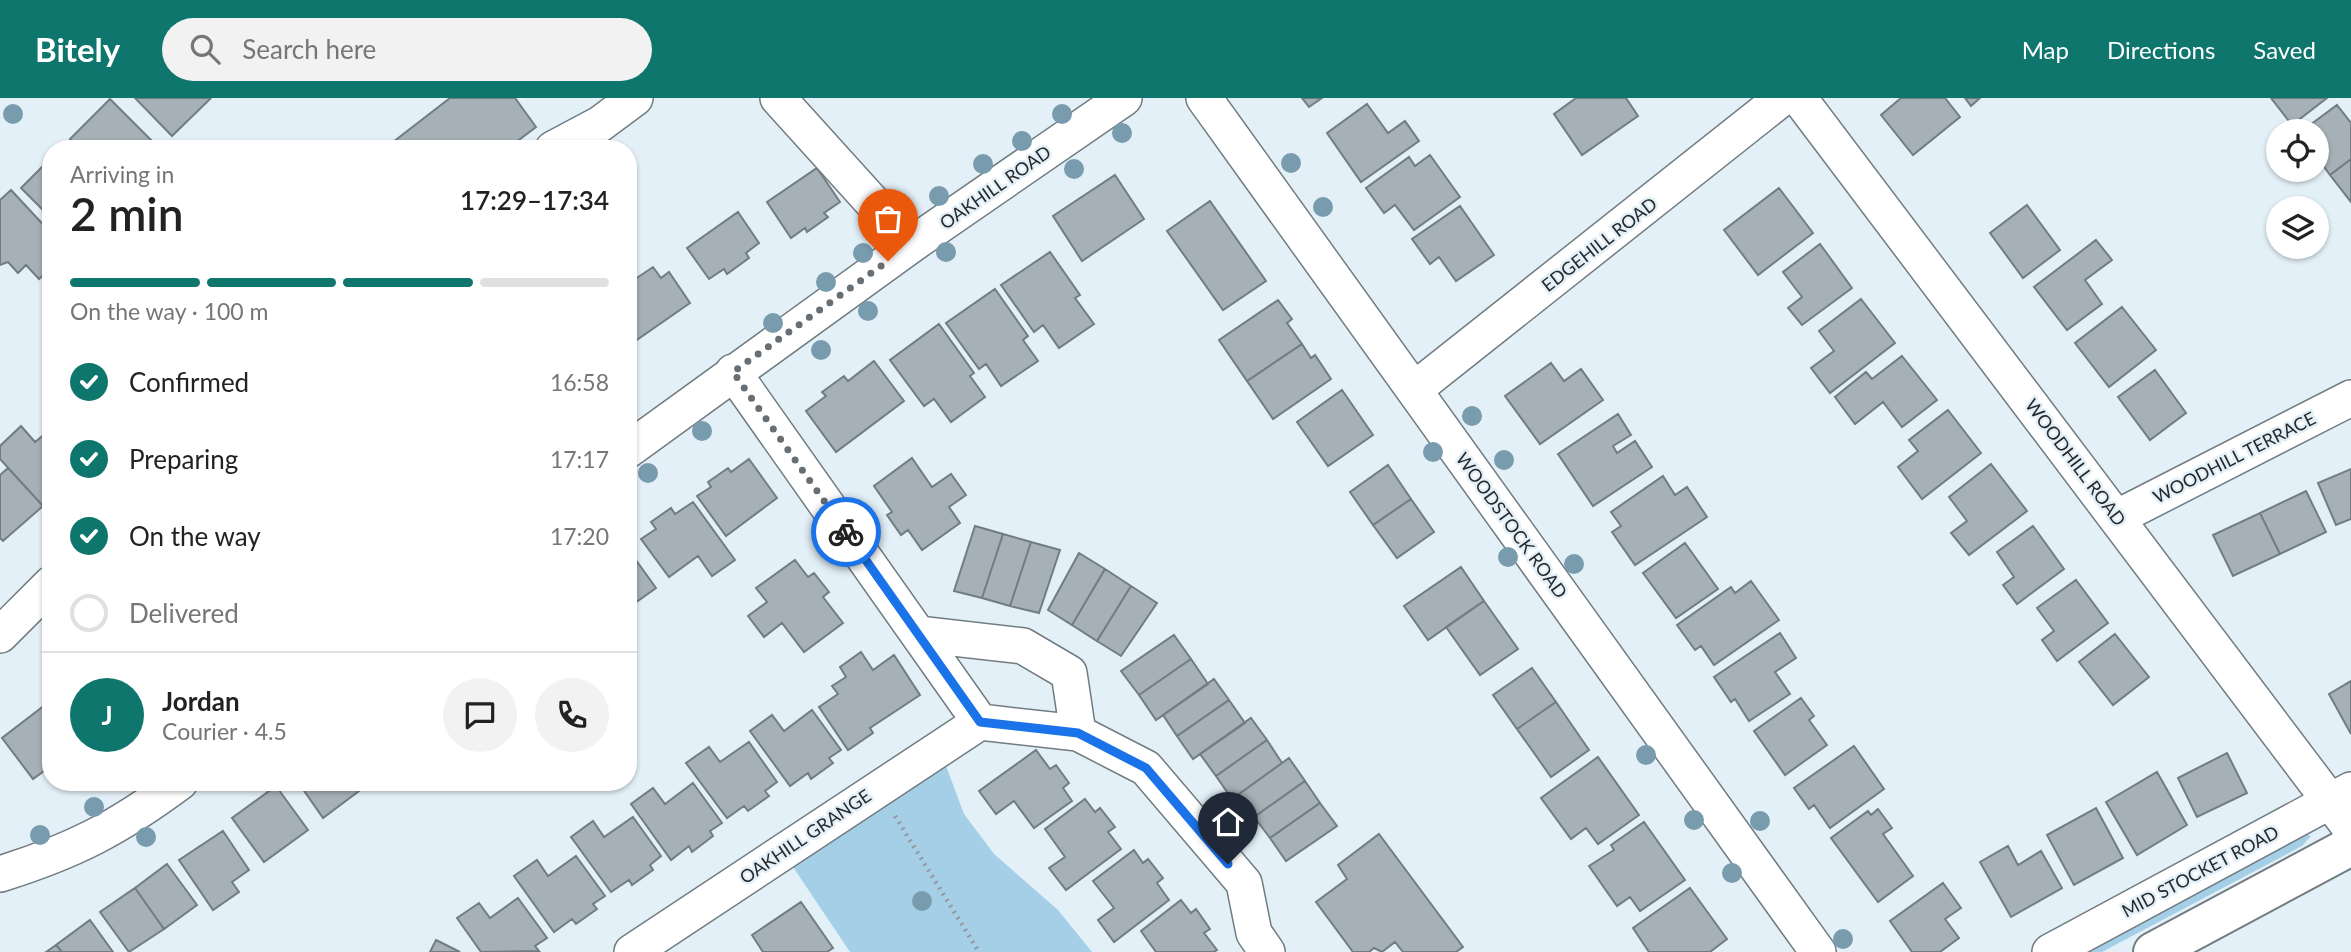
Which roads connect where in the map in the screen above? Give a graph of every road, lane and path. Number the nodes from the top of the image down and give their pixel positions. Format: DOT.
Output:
graph roads {
  1 [pos="635,98"];
  2 [pos="778,98"];
  3 [pos="1124,98"];
  4 [pos="1204,98"];
  5 [pos="1782,98"];
  6 [pos="1799,98"];
  7 [pos="570,140"];
  8 [pos="911,245"];
  9 [pos="733,372"];
  10 [pos="1415,389"];
  11 [pos="2351,398"];
  12 [pos="637,443"];
  13 [pos="2118,517"];
  14 [pos="42,593"];
  15 [pos="918,634"];
  16 [pos="0,635"];
  17 [pos="980,722"];
  18 [pos="1078,733"];
  19 [pos="877,788"];
  20 [pos="168,791"];
  21 [pos="2341,796"];
  22 [pos="2351,829"];
  23 [pos="2351,846"];
  24 [pos="0,874"];
  25 [pos="632,952"];
  26 [pos="979,952"];
  27 [pos="1267,952"];
  28 [pos="1818,952"];
  29 [pos="2050,952"];
  30 [pos="2153,952"];
  1 -- 7 [label="street"];
  2 -- 8 [label="street"];
  3 -- 8 [label="street, OAKHILL ROAD"];
  4 -- 10 [label="street, WOODSTOCK ROAD"];
  5 -- 10 [label="street, EDGEHILL ROAD"];
  6 -- 13 [label="street, WOODHILL ROAD"];
  8 -- 9 [label="street, OAKHILL ROAD"];
  9 -- 12 [label="street, OAKHILL ROAD"];
  9 -- 15 [label="street"];
  10 -- 28 [label="street, WOODSTOCK ROAD"];
  11 -- 13 [label="street, WOODHILL TERRACE"];
  13 -- 21 [label="street, WOODHILL ROAD"];
  14 -- 16 [label="street"];
  15 -- 17 [label="street"];
  15 -- 18 [label="street"];
  17 -- 18 [label="street"];
  17 -- 19 [label="street, OAKHILL GRANGE"];
  18 -- 27 [label="street"];
  19 -- 25 [label="street, OAKHILL GRANGE"];
  19 -- 26 [label="path"];
  20 -- 24 [label="street"];
  21 -- 22 [label="street, WOODHILL ROAD"];
  21 -- 29 [label="street, MID STOCKET ROAD"];
  23 -- 30 [label="street"];
}
